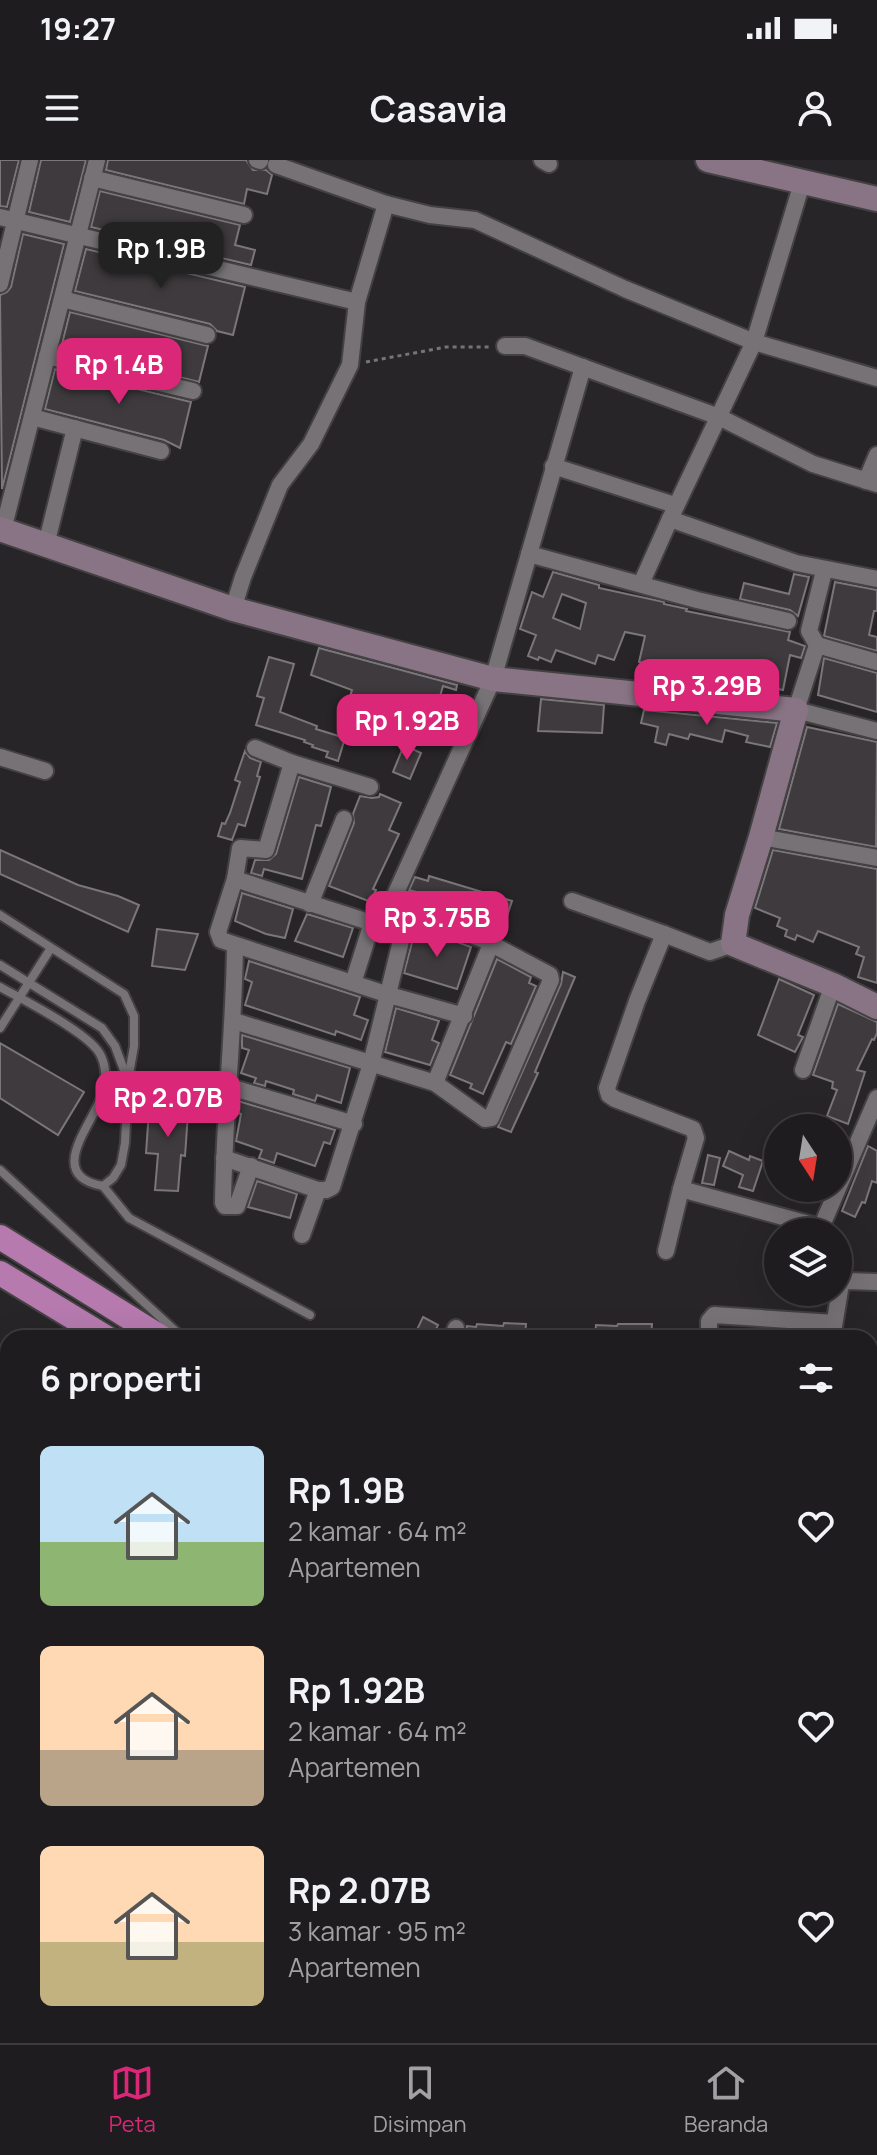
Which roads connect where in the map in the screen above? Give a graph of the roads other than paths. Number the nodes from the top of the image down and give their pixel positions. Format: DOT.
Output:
graph roads {
  1 [pos="30,160"];
  2 [pos="97,160"];
  3 [pos="708,160"];
  4 [pos="265,162"];
  5 [pos="92,178"];
  6 [pos="802,183"];
  7 [pos="877,199"];
  8 [pos="386,204"];
  9 [pos="244,215"];
  10 [pos="8,219"];
  11 [pos="78,236"];
  12 [pos="0,284"];
  13 [pos="62,299"];
  14 [pos="357,302"];
  15 [pos="207,335"];
  16 [pos="754,342"];
  17 [pos="505,346"];
  18 [pos="47,356"];
  19 [pos="583,367"];
  20 [pos="877,378"];
  21 [pos="193,391"];
  22 [pos="32,417"];
  23 [pos="719,417"];
  24 [pos="75,428"];
  25 [pos="161,451"];
  26 [pos="877,455"];
  27 [pos="553,466"];
  28 [pos="871,483"];
  29 [pos="673,512"];
  30 [pos="1,529"];
  31 [pos="46,545"];
  32 [pos="529,554"];
  33 [pos="823,575"];
  34 [pos="877,579"];
  35 [pos="641,584"];
  36 [pos="233,609"];
  37 [pos="788,621"];
  38 [pos="817,645"];
  39 [pos="877,662"];
  40 [pos="493,679"];
  41 [pos="796,710"];
  42 [pos="877,731"];
  43 [pos="255,748"];
  44 [pos="0,757"];
  45 [pos="292,763"];
  46 [pos="45,771"];
  47 [pos="370,787"];
  48 [pos="344,819"];
  49 [pos="761,837"];
  50 [pos="877,858"];
  51 [pos="235,879"];
  52 [pos="572,901"];
  53 [pos="310,904"];
  54 [pos="390,906"];
  55 [pos="408,912"];
  56 [pos="0,915"];
  57 [pos="372,923"];
  58 [pos="664,934"];
  59 [pos="491,944"];
  60 [pos="733,944"];
  61 [pos="235,946"];
  62 [pos="51,948"];
  63 [pos="0,965"];
  64 [pos="29,983"];
  65 [pos="353,983"];
  66 [pos="833,985"];
  67 [pos="0,987"];
  68 [pos="389,995"];
  69 [pos="19,998"];
  70 [pos="877,1007"];
  71 [pos="464,1016"];
  72 [pos="234,1021"];
  73 [pos="0,1028"];
  74 [pos="371,1064"];
  75 [pos="803,1070"];
  76 [pos="128,1081"];
  77 [pos="435,1083"];
  78 [pos="230,1087"];
  79 [pos="877,1098"];
  80 [pos="354,1124"];
  81 [pos="224,1158"];
  82 [pos="251,1166"];
  83 [pos="0,1170"];
  84 [pos="103,1186"];
  85 [pos="681,1189"];
  86 [pos="318,1190"];
  87 [pos="302,1235"];
  88 [pos="0,1237"];
  89 [pos="666,1251"];
  90 [pos="0,1273"];
  91 [pos="877,1282"];
  92 [pos="310,1315"];
  93 [pos="94,1330"];
  94 [pos="149,1330"];
  95 [pos="174,1330"];
  96 [pos="709,1330"];
  97 [pos="833,1330"];
  1 -- 10 [label="street"];
  2 -- 5 [label="street"];
  3 -- 6 [label="street"];
  4 -- 8 [label="street"];
  5 -- 9 [label="street"];
  5 -- 11 [label="street"];
  6 -- 7 [label="street"];
  6 -- 16 [label="street"];
  8 -- 14 [label="street"];
  8 -- 16 [label="street"];
  10 -- 11 [label="street"];
  10 -- 12 [label="street"];
  11 -- 13 [label="street"];
  11 -- 14 [label="street"];
  13 -- 15 [label="street"];
  13 -- 18 [label="street"];
  14 -- 36 [label="street"];
  16 -- 20 [label="street"];
  16 -- 23 [label="street"];
  17 -- 19 [label="street"];
  18 -- 21 [label="street"];
  18 -- 22 [label="street"];
  19 -- 23 [label="street"];
  19 -- 27 [label="street"];
  22 -- 24 [label="street"];
  22 -- 30 [label="street"];
  23 -- 28 [label="street"];
  23 -- 29 [label="street"];
  24 -- 25 [label="street"];
  24 -- 31 [label="street"];
  26 -- 28 [label="street"];
  27 -- 29 [label="street"];
  27 -- 32 [label="street"];
  29 -- 34 [label="street"];
  29 -- 35 [label="street"];
  30 -- 31 [label="street"];
  31 -- 36 [label="street"];
  32 -- 35 [label="street"];
  32 -- 40 [label="street"];
  33 -- 38 [label="street"];
  35 -- 37 [label="street"];
  36 -- 40 [label="street"];
  38 -- 39 [label="street"];
  38 -- 41 [label="street"];
  40 -- 41 [label="street"];
  40 -- 54 [label="street"];
  41 -- 42 [label="street"];
  41 -- 49 [label="street"];
  43 -- 45 [label="street"];
  44 -- 46 [label="street"];
  45 -- 47 [label="street"];
  45 -- 51 [label="street"];
  48 -- 53 [label="street"];
  49 -- 50 [label="street"];
  49 -- 60 [label="street"];
  51 -- 53 [label="street"];
  51 -- 61 [label="street"];
  52 -- 58 [label="street"];
  53 -- 57 [label="street"];
  54 -- 55 [label="street"];
  54 -- 57 [label="street"];
  55 -- 59 [label="street"];
  55 -- 68 [label="street"];
  56 -- 62 [label="lane"];
  57 -- 65 [label="street"];
  58 -- 60 [label="street"];
  58 -- 85 [label="street"];
  59 -- 71 [label="street"];
  59 -- 77 [label="street"];
  60 -- 66 [label="street"];
  61 -- 65 [label="street"];
  61 -- 72 [label="street"];
  62 -- 64 [label="lane"];
  62 -- 76 [label="lane"];
  63 -- 64 [label="lane"];
  64 -- 69 [label="lane"];
  64 -- 76 [label="lane"];
  65 -- 68 [label="street"];
  66 -- 70 [label="street"];
  66 -- 75 [label="street"];
  67 -- 69 [label="lane"];
  68 -- 71 [label="street"];
  68 -- 74 [label="street"];
  69 -- 73 [label="lane"];
  69 -- 84 [label="lane"];
  71 -- 77 [label="street"];
  72 -- 74 [label="street"];
  72 -- 78 [label="street"];
  74 -- 77 [label="street"];
  74 -- 80 [label="street"];
  76 -- 84 [label="lane"];
  78 -- 80 [label="street"];
  78 -- 81 [label="street"];
  79 -- 85 [label="street"];
  80 -- 86 [label="street"];
  81 -- 82 [label="street"];
  81 -- 82 [label="street"];
  82 -- 86 [label="street"];
  83 -- 95 [label="lane"];
  84 -- 92 [label="lane"];
  85 -- 89 [label="street"];
  86 -- 87 [label="street"];
  88 -- 94 [label="highway"];
  90 -- 93 [label="highway"];
  91 -- 97 [label="street"];
  96 -- 97 [label="street"];
}
